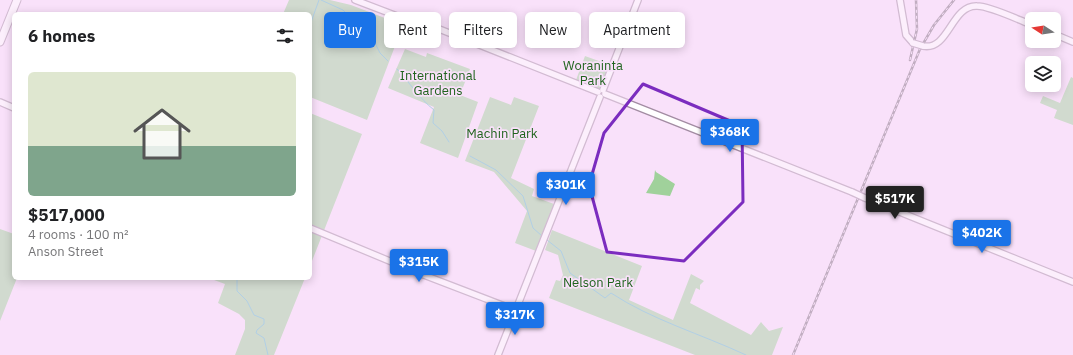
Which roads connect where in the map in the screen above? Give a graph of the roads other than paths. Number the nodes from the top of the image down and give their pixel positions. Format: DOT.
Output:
graph roads {
  1 [pos="13,0"];
  2 [pos="17,0"];
  3 [pos="355,0"];
  4 [pos="638,0"];
  5 [pos="900,0"];
  6 [pos="12,12"];
  7 [pos="12,12"];
  8 [pos="1025,23"];
  9 [pos="0,32"];
  10 [pos="1061,37"];
  11 [pos="0,42"];
  12 [pos="1073,42"];
  13 [pos="601,93"];
  14 [pos="0,102"];
  15 [pos="12,107"];
  16 [pos="312,229"];
  17 [pos="1073,282"];
  18 [pos="515,310"];
  19 [pos="498,355"];
  1 -- 9 [label="highway"];
  2 -- 6 [label="highway"];
  3 -- 13 [label="street"];
  4 -- 13 [label="street"];
  5 -- 8 [label="street, bridge"];
  7 -- 11 [label="highway"];
  10 -- 12 [label="street"];
  13 -- 17 [label="street, bridge"];
  13 -- 18 [label="street"];
  14 -- 15 [label="street"];
  16 -- 18 [label="street"];
  18 -- 19 [label="street"];
}
